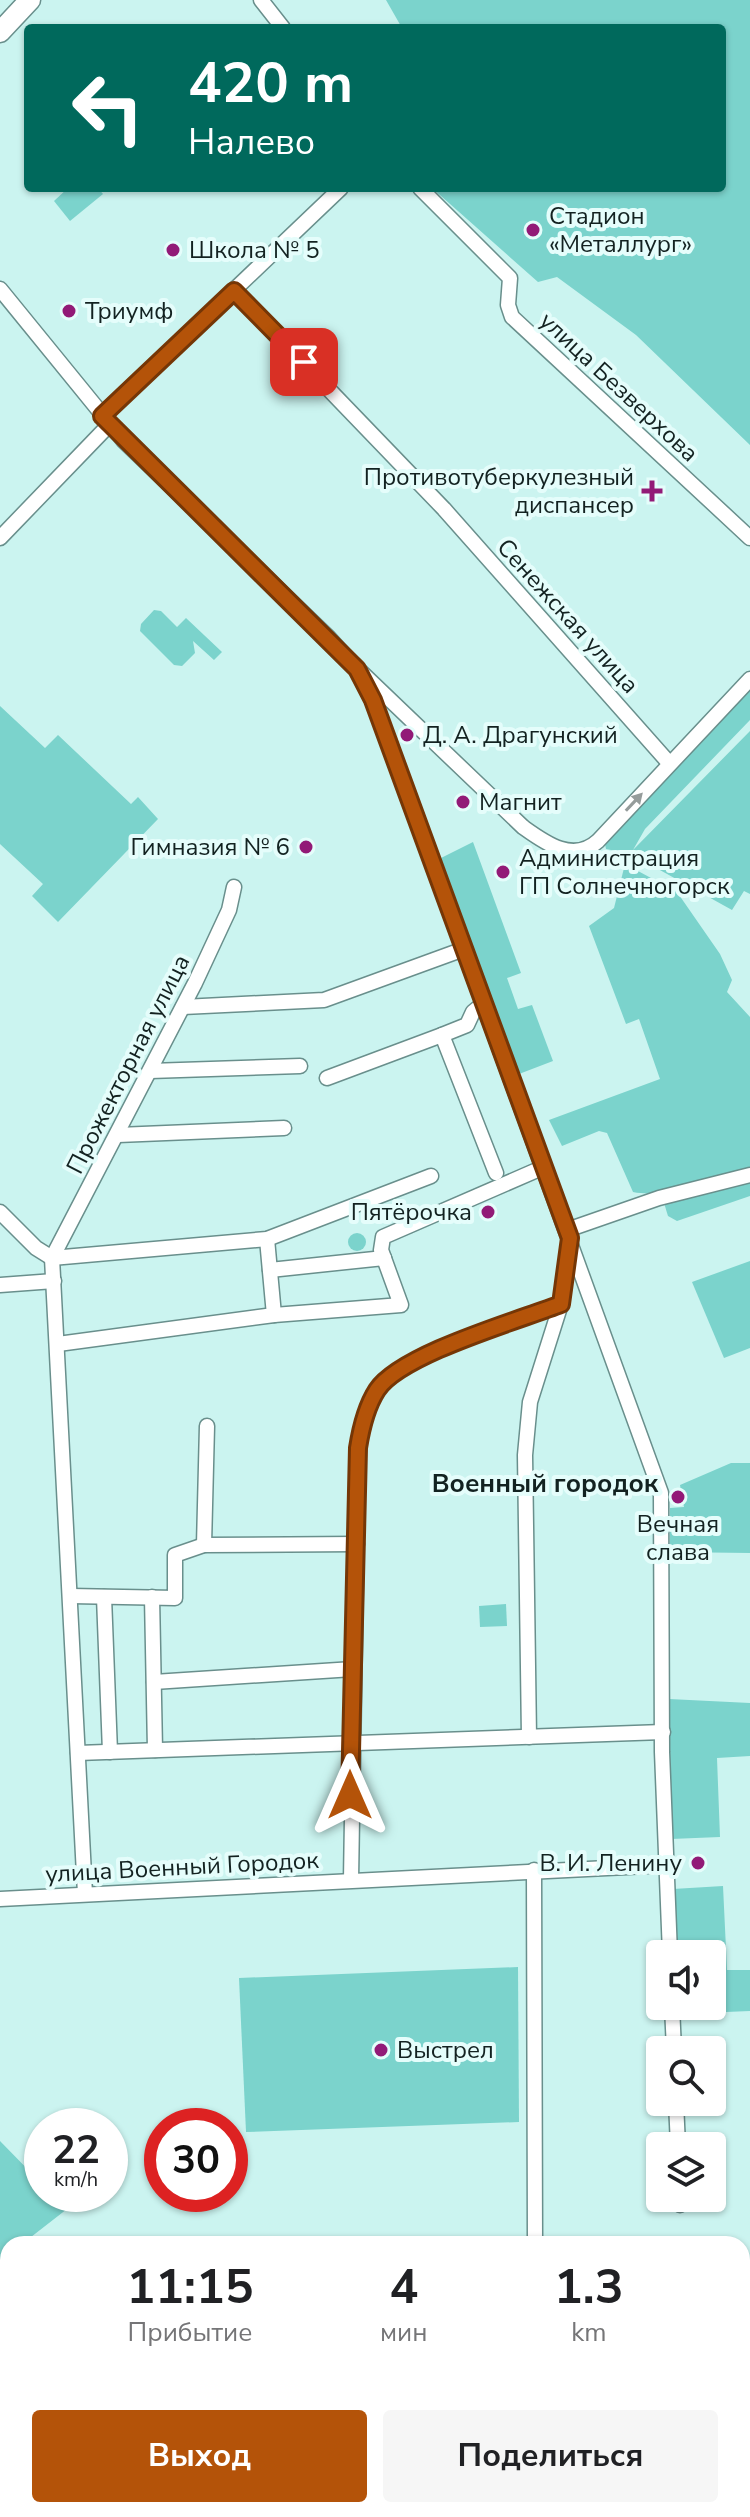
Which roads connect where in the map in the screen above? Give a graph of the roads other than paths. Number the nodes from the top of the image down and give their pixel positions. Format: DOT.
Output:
graph roads {
  1 [pos="15,0"];
  2 [pos="30,0"];
  3 [pos="261,0"];
  4 [pos="0,16"];
  5 [pos="280,24"];
  6 [pos="0,32"];
  7 [pos="337,192"];
  8 [pos="424,192"];
  9 [pos="0,289"];
  10 [pos="234,291"];
  11 [pos="106,420"];
  12 [pos="0,538"];
  13 [pos="750,538"];
  14 [pos="357,669"];
  15 [pos="750,679"];
  16 [pos="669,763"];
  17 [pos="234,887"];
  18 [pos="464,949"];
  19 [pos="484,1003"];
  20 [pos="183,1007"];
  21 [pos="442,1035"];
  22 [pos="300,1066"];
  23 [pos="150,1071"];
  24 [pos="327,1078"];
  25 [pos="284,1128"];
  26 [pos="118,1135"];
  27 [pos="544,1167"];
  28 [pos="496,1173"];
  29 [pos="750,1175"];
  30 [pos="431,1176"];
  31 [pos="0,1212"];
  32 [pos="568,1234"];
  33 [pos="267,1239"];
  34 [pos="52,1258"];
  35 [pos="384,1258"];
  36 [pos="270,1270"];
  37 [pos="54,1281"];
  38 [pos="0,1285"];
  39 [pos="561,1304"];
  40 [pos="274,1315"];
  41 [pos="58,1344"];
  42 [pos="207,1426"];
  43 [pos="357,1544"];
  44 [pos="204,1545"];
  45 [pos="71,1596"];
  46 [pos="104,1597"];
  47 [pos="152,1597"];
  48 [pos="353,1669"];
  49 [pos="154,1682"];
  50 [pos="663,1732"];
  51 [pos="529,1737"];
  52 [pos="350,1743"];
  53 [pos="155,1750"];
  54 [pos="110,1752"];
  55 [pos="78,1753"];
  56 [pos="667,1865"];
  57 [pos="534,1870"];
  58 [pos="351,1880"];
  59 [pos="85,1894"];
  60 [pos="0,1899"];
  61 [pos="670,1940"];
  62 [pos="535,2236"];
  1 -- 4 [label="highway"];
  2 -- 6 [label="highway"];
  3 -- 5 [label="street"];
  7 -- 10 [label="street"];
  8 -- 13 [label="street, улица Безверхова"];
  9 -- 11 [label="street"];
  10 -- 11 [label="street"];
  10 -- 16 [label="street, Сенежская улица"];
  11 -- 12 [label="street"];
  11 -- 14 [label="street"];
  14 -- 16 [label="street, one-way"];
  14 -- 18 [label="street"];
  15 -- 16 [label="street"];
  17 -- 20 [label="street, Прожекторная улица"];
  18 -- 19 [label="street"];
  18 -- 20 [label="street"];
  19 -- 21 [label="street"];
  19 -- 27 [label="street"];
  20 -- 23 [label="street, Прожекторная улица"];
  21 -- 24 [label="street"];
  21 -- 28 [label="street"];
  22 -- 23 [label="street"];
  23 -- 26 [label="street, Прожекторная улица"];
  25 -- 26 [label="street"];
  26 -- 34 [label="street, Прожекторная улица"];
  27 -- 32 [label="street"];
  27 -- 35 [label="street"];
  29 -- 32 [label="street"];
  30 -- 33 [label="street"];
  31 -- 34 [label="street"];
  32 -- 39 [label="street"];
  32 -- 50 [label="street"];
  33 -- 34 [label="street"];
  33 -- 36 [label="street"];
  34 -- 37 [label="street"];
  35 -- 36 [label="street"];
  35 -- 40 [label="street"];
  36 -- 40 [label="street"];
  37 -- 38 [label="street"];
  37 -- 41 [label="street"];
  39 -- 43 [label="street"];
  39 -- 51 [label="street"];
  40 -- 41 [label="street"];
  41 -- 45 [label="street"];
  42 -- 44 [label="street"];
  43 -- 44 [label="street"];
  43 -- 48 [label="street"];
  44 -- 47 [label="street"];
  45 -- 46 [label="street"];
  45 -- 55 [label="street"];
  46 -- 47 [label="street"];
  46 -- 54 [label="street"];
  47 -- 49 [label="street"];
  48 -- 49 [label="street"];
  48 -- 52 [label="street"];
  49 -- 53 [label="street"];
  50 -- 51 [label="street"];
  50 -- 56 [label="street"];
  51 -- 52 [label="street"];
  52 -- 53 [label="street"];
  52 -- 58 [label="street"];
  53 -- 54 [label="street"];
  54 -- 55 [label="street"];
  55 -- 59 [label="street"];
  56 -- 57 [label="street, улица Военный Городок"];
  56 -- 61 [label="street"];
  57 -- 58 [label="street, улица Военный Городок"];
  57 -- 62 [label="street"];
  58 -- 59 [label="street, улица Военный Городок"];
  59 -- 60 [label="street, улица Военный Городок"];
}
